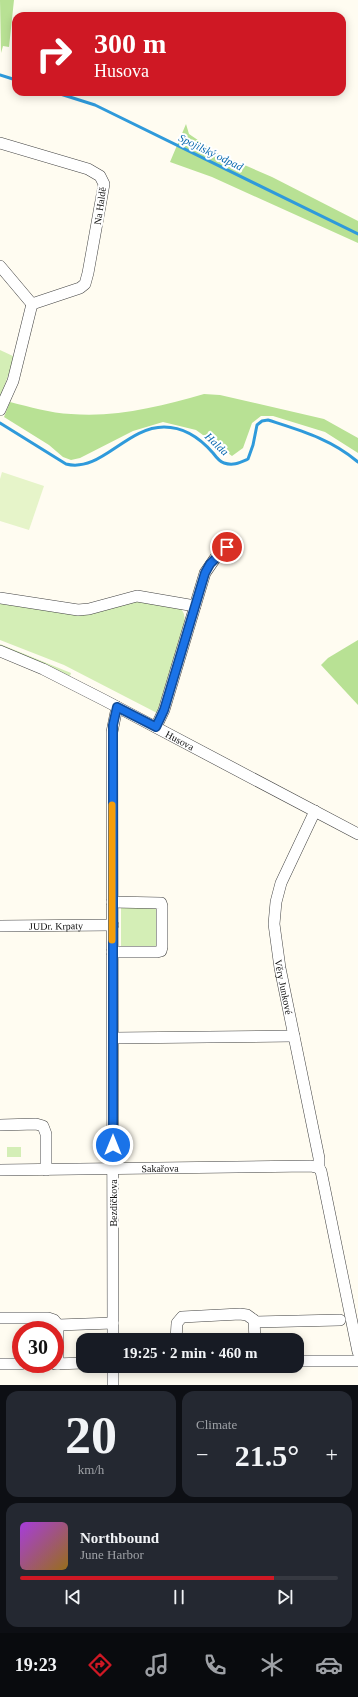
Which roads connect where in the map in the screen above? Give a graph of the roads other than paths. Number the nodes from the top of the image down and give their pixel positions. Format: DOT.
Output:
graph roads {
  1 [pos="0,143"];
  2 [pos="0,266"];
  3 [pos="32,304"];
  4 [pos="0,410"];
  5 [pos="232,543"];
  6 [pos="0,598"];
  7 [pos="195,606"];
  8 [pos="0,651"];
  9 [pos="117,707"];
  10 [pos="156,727"];
  11 [pos="315,812"];
  12 [pos="358,834"];
  13 [pos="112,902"];
  14 [pos="112,925"];
  15 [pos="0,926"];
  16 [pos="112,952"];
  17 [pos="294,1036"];
  18 [pos="112,1038"];
  19 [pos="0,1125"];
  20 [pos="319,1168"];
  21 [pos="113,1169"];
  22 [pos="0,1170"];
  23 [pos="46,1170"];
  24 [pos="0,1318"];
  25 [pos="340,1320"];
  26 [pos="55,1321"];
  27 [pos="255,1322"];
  28 [pos="113,1323"];
  29 [pos="64,1324"];
  30 [pos="113,1333"];
  31 [pos="176,1333"];
  32 [pos="255,1333"];
  33 [pos="358,1352"];
  34 [pos="304,1361"];
  35 [pos="358,1361"];
  36 [pos="76,1363"];
  37 [pos="0,1364"];
  38 [pos="12,1364"];
  39 [pos="64,1364"];
  40 [pos="113,1373"];
  41 [pos="113,1385"];
  1 -- 3 [label="street, Na Haldě"];
  2 -- 3 [label="street"];
  3 -- 4 [label="street"];
  5 -- 7 [label="street"];
  6 -- 7 [label="street"];
  7 -- 10 [label="street"];
  8 -- 9 [label="street, Husova"];
  9 -- 10 [label="street, Husova"];
  9 -- 13 [label="street, Bezdíčkova"];
  10 -- 11 [label="street, Husova"];
  11 -- 12 [label="street, Husova"];
  11 -- 17 [label="street, Věry Junkové"];
  13 -- 14 [label="street, Bezdíčkova"];
  13 -- 16 [label="street"];
  14 -- 15 [label="street, JUDr. Krpaty"];
  14 -- 16 [label="street, Bezdíčkova"];
  16 -- 18 [label="street, Bezdíčkova"];
  17 -- 18 [label="street"];
  17 -- 20 [label="street, Věry Junkové"];
  18 -- 21 [label="street, Bezdíčkova"];
  19 -- 23 [label="street"];
  20 -- 21 [label="street, Sakařova"];
  20 -- 33 [label="street, Věry Junkové"];
  21 -- 23 [label="street, Sakařova"];
  21 -- 28 [label="street, Bezdíčkova"];
  22 -- 23 [label="street, Sakařova"];
  24 -- 26 [label="street"];
  25 -- 27 [label="street"];
  27 -- 31 [label="street"];
  27 -- 32 [label="street"];
  28 -- 29 [label="street"];
  28 -- 30 [label="street, Bezdíčkova"];
  34 -- 35 [label="street"];
  36 -- 39 [label="street"];
  37 -- 38 [label="street"];
  40 -- 41 [label="street"];
}
